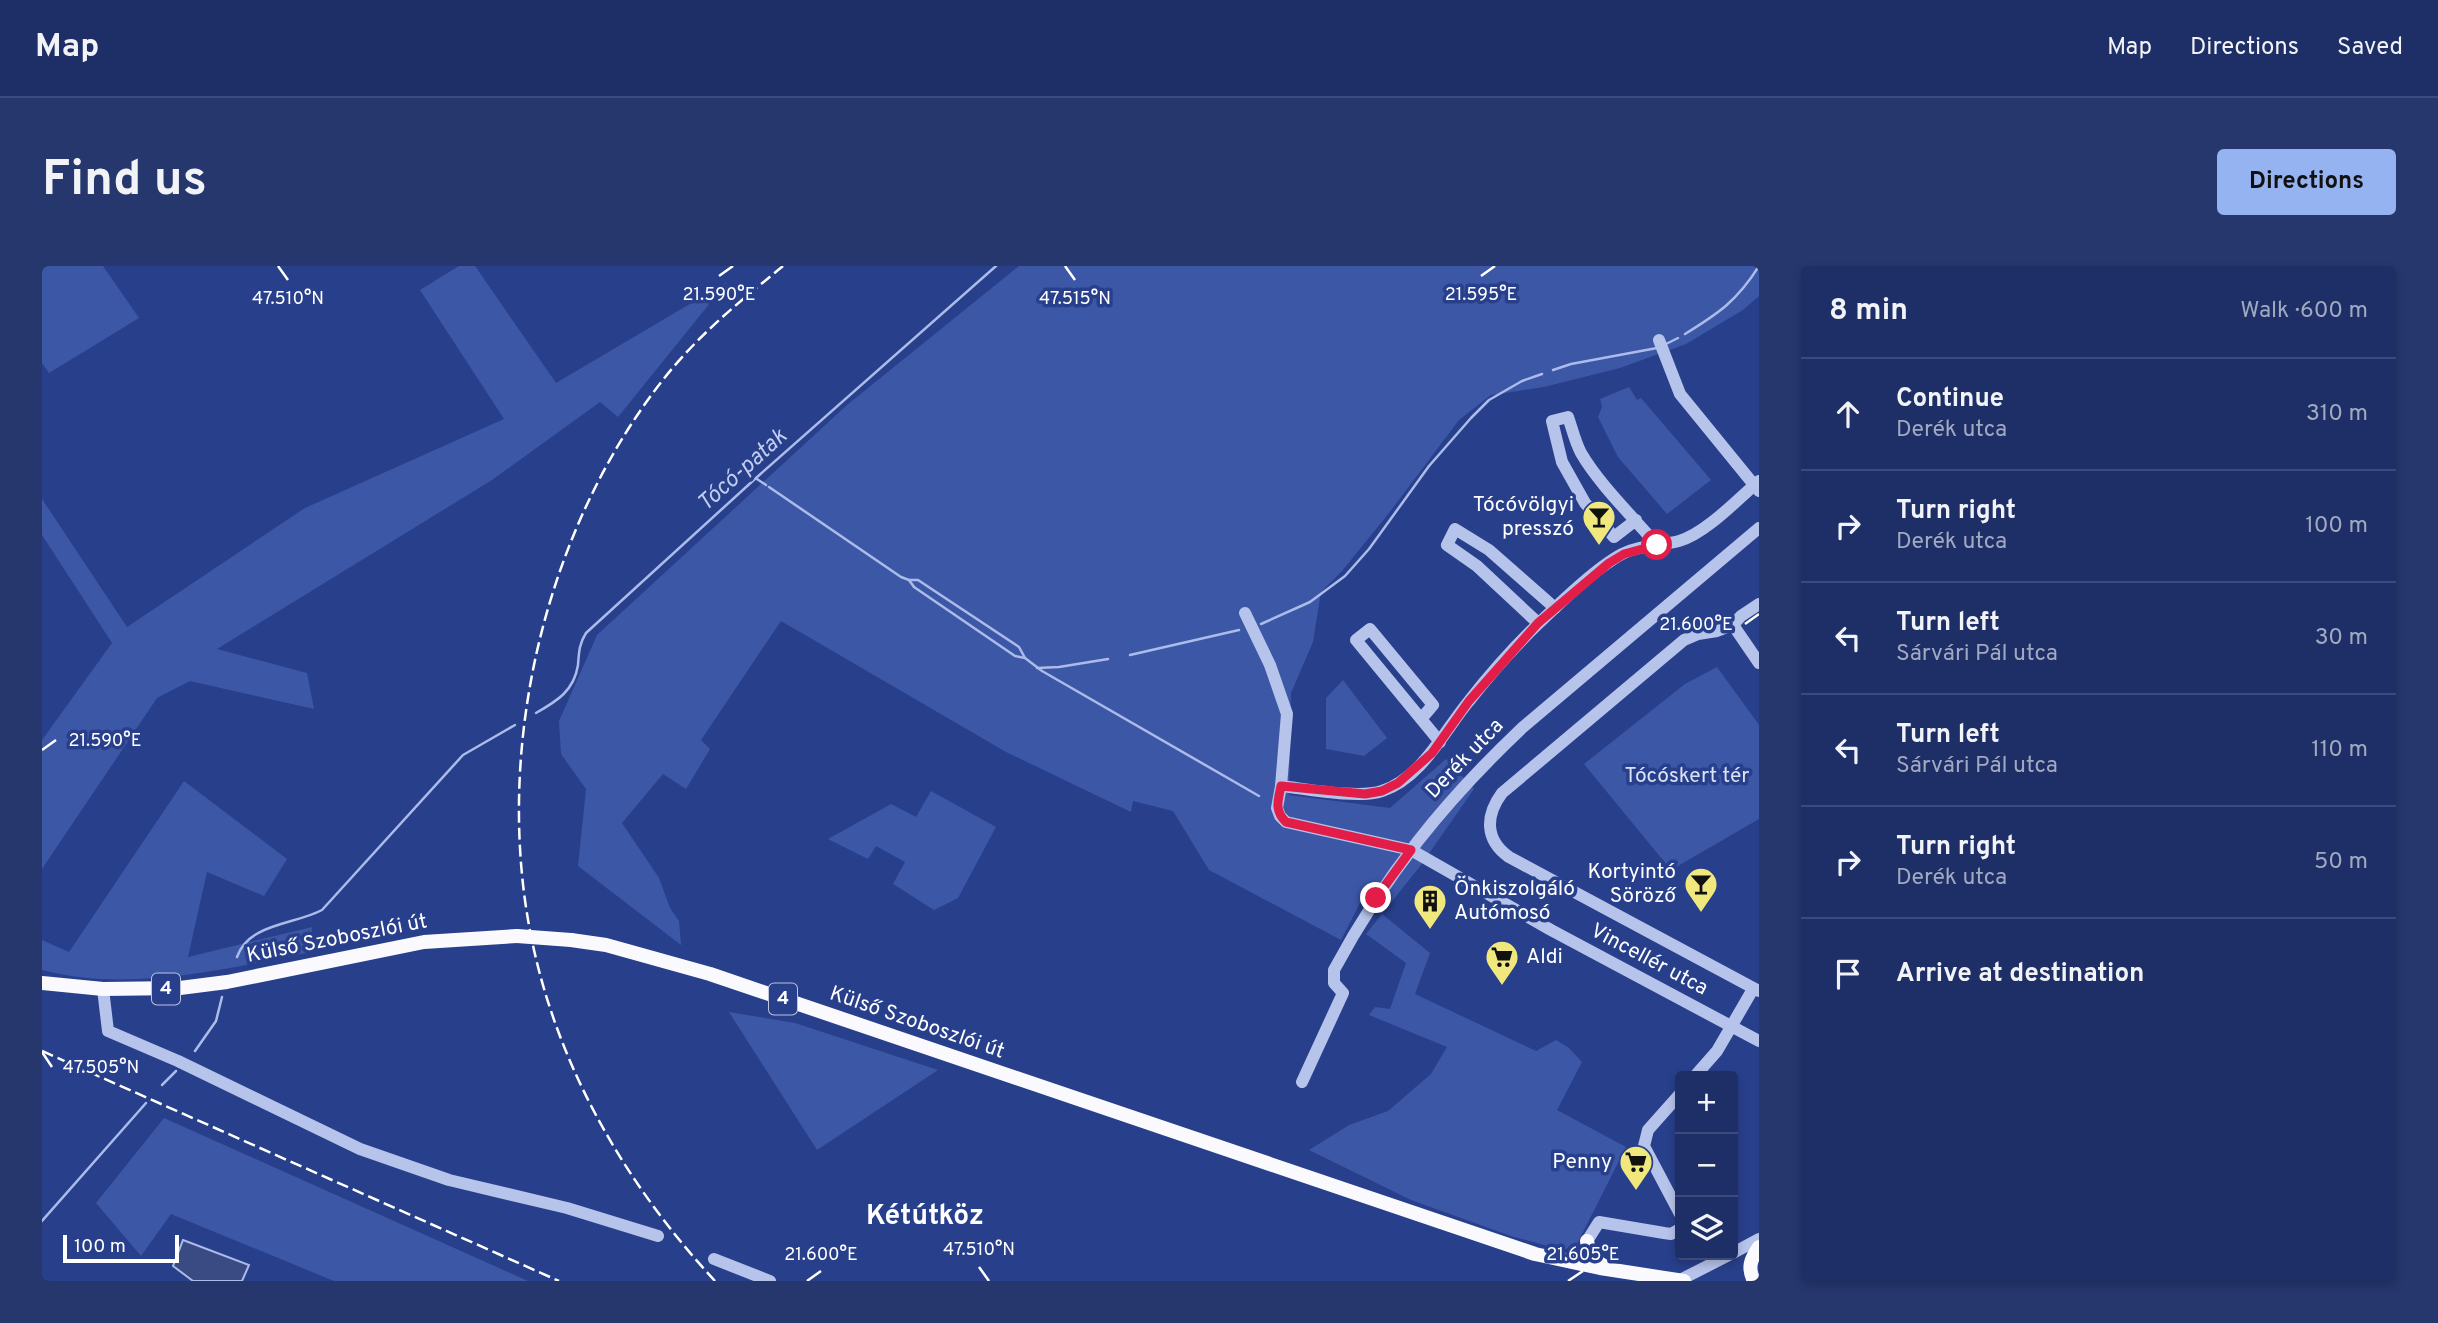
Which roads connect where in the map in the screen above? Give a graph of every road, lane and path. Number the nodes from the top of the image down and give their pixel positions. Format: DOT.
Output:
graph roads {
  1 [pos="1659,340"];
  2 [pos="1757,486"];
  3 [pos="1636,520"];
  4 [pos="1759,528"];
  5 [pos="1657,545"];
  6 [pos="1759,604"];
  7 [pos="1555,608"];
  8 [pos="1245,613"];
  9 [pos="1538,623"];
  10 [pos="1733,625"];
  11 [pos="1759,663"];
  12 [pos="1421,719"];
  13 [pos="1440,742"];
  14 [pos="1281,786"];
  15 [pos="1411,850"];
  16 [pos="42,983"];
  17 [pos="103,989"];
  18 [pos="1756,990"];
  19 [pos="1733,1026"];
  20 [pos="1759,1041"];
  21 [pos="1699,1071"];
  22 [pos="1302,1083"];
  23 [pos="1675,1100"];
  24 [pos="1675,1204"];
  25 [pos="1675,1231"];
  26 [pos="658,1237"];
  27 [pos="1759,1239"];
  28 [pos="1587,1241"];
  29 [pos="1759,1247"];
  30 [pos="1738,1250"];
  31 [pos="1550,1258"];
  32 [pos="714,1259"];
  33 [pos="1720,1260"];
  34 [pos="1613,1276"];
  35 [pos="770,1281"];
  36 [pos="1680,1281"];
  37 [pos="1754,1281"];
  1 -- 2 [label="street"];
  2 -- 5 [label="street, Derék utca"];
  3 -- 3 [label="street"];
  3 -- 5 [label="street"];
  4 -- 15 [label="street, Derék utca"];
  5 -- 7 [label="street, Derék utca"];
  6 -- 10 [label="street"];
  7 -- 9 [label="street, Derék utca"];
  7 -- 9 [label="street"];
  8 -- 14 [label="street, Vincellér utca"];
  9 -- 13 [label="street, Derék utca"];
  10 -- 11 [label="street"];
  10 -- 18 [label="street, Vincellér utca"];
  12 -- 12 [label="street, Derék utca"];
  12 -- 13 [label="street, Derék utca"];
  13 -- 14 [label="street, Derék utca"];
  14 -- 15 [label="street, Vincellér utca"];
  15 -- 19 [label="street, Vincellér utca"];
  15 -- 22 [label="street, Derék utca"];
  16 -- 17 [label="main road, Külső Szoboszlói út / 4"];
  17 -- 26 [label="street"];
  17 -- 31 [label="main road, Külső Szoboszlói út / 4, bridge"];
  18 -- 19 [label="street"];
  19 -- 20 [label="street, Vincellér utca"];
  19 -- 21 [label="street"];
  23 -- 24 [label="street"];
  25 -- 28 [label="street"];
  27 -- 30 [label="street"];
  28 -- 31 [label="main road"];
  28 -- 34 [label="main road"];
  29 -- 37 [label="main road"];
  31 -- 34 [label="main road, Külső Szoboszlói út / 4"];
  32 -- 35 [label="street"];
  33 -- 36 [label="street"];
  34 -- 36 [label="main road"];
}
